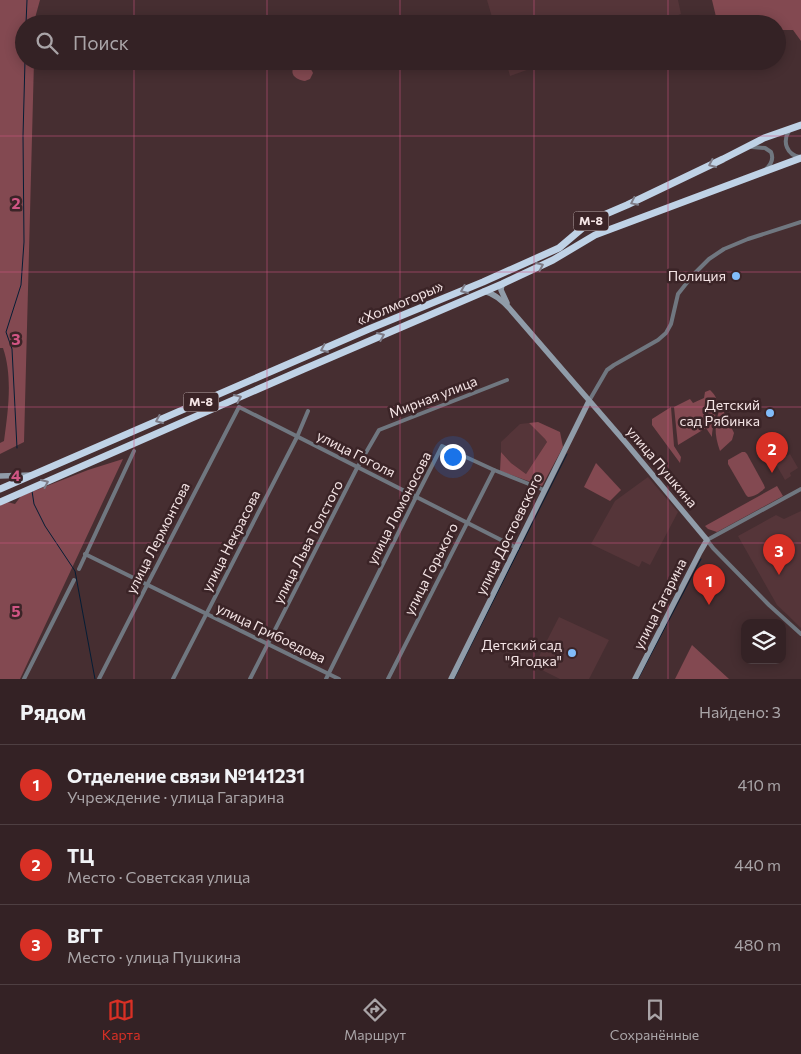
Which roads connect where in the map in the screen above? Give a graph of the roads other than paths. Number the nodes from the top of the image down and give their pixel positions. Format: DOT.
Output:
graph roads {
  1 [pos="798,126"];
  2 [pos="746,147"];
  3 [pos="801,157"];
  4 [pos="759,174"];
  5 [pos="801,222"];
  6 [pos="502,284"];
  7 [pos="484,291"];
  8 [pos="510,309"];
  9 [pos="507,380"];
  10 [pos="589,400"];
  11 [pos="239,408"];
  12 [pos="308,411"];
  13 [pos="297,438"];
  14 [pos="134,451"];
  15 [pos="357,468"];
  16 [pos="494,470"];
  17 [pos="33,474"];
  18 [pos="0,476"];
  19 [pos="801,488"];
  20 [pos="0,489"];
  21 [pos="544,490"];
  22 [pos="416,497"];
  23 [pos="0,502"];
  24 [pos="467,523"];
  25 [pos="707,540"];
  26 [pos="517,548"];
  27 [pos="85,554"];
  28 [pos="79,569"];
  29 [pos="74,580"];
  30 [pos="146,585"];
  31 [pos="207,614"];
  32 [pos="801,634"];
  33 [pos="268,645"];
  34 [pos="329,674"];
  35 [pos="24,679"];
  36 [pos="99,679"];
  37 [pos="173,679"];
  38 [pos="250,679"];
  39 [pos="326,679"];
  40 [pos="339,679"];
  41 [pos="388,679"];
  42 [pos="451,679"];
  43 [pos="636,679"];
  1 -- 2 [label="highway, «Холмогоры» / М-8"];
  1 -- 3 [label="street"];
  2 -- 4 [label="street"];
  2 -- 17 [label="highway, «Холмогоры» / М-8, one-way"];
  3 -- 4 [label="highway, «Холмогоры» / М-8"];
  6 -- 4 [label="highway, «Холмогоры» / М-8, one-way"];
  5 -- 10 [label="street"];
  6 -- 7 [label="highway, «Холмогоры» / М-8"];
  6 -- 8 [label="street"];
  7 -- 8 [label="street"];
  23 -- 7 [label="highway, «Холмогоры» / М-8, one-way"];
  8 -- 10 [label="street, улица Пушкина"];
  9 -- 15 [label="street, Мирная улица"];
  10 -- 21 [label="street, улица Достоевского"];
  10 -- 25 [label="street, улица Пушкина"];
  11 -- 13 [label="street, улица Гоголя"];
  11 -- 30 [label="street, улица Лермонтова"];
  12 -- 13 [label="street, улица Некрасова"];
  13 -- 15 [label="street, улица Гоголя"];
  13 -- 31 [label="street, улица Некрасова"];
  14 -- 27 [label="street"];
  15 -- 22 [label="street, улица Гоголя"];
  15 -- 33 [label="street, улица Льва Толстого"];
  16 -- 21 [label="street, улица Ломоносова"];
  16 -- 22 [label="street, улица Ломоносова"];
  16 -- 24 [label="street, улица Горького"];
  17 -- 18 [label="street"];
  17 -- 20 [label="highway, «Холмогоры» / М-8"];
  19 -- 25 [label="street"];
  21 -- 26 [label="street, улица Достоевского"];
  22 -- 24 [label="street, улица Гоголя"];
  22 -- 34 [label="street, улица Ломоносова"];
  24 -- 26 [label="street, улица Гоголя"];
  24 -- 41 [label="street, улица Горького"];
  25 -- 32 [label="street, улица Пушкина"];
  25 -- 43 [label="street, улица Гагарина"];
  26 -- 42 [label="street, улица Достоевского"];
  27 -- 28 [label="street"];
  27 -- 30 [label="street, улица Грибоедова"];
  29 -- 35 [label="street"];
  30 -- 31 [label="street, улица Грибоедова"];
  30 -- 36 [label="street, улица Лермонтова"];
  31 -- 33 [label="street, улица Грибоедова"];
  31 -- 37 [label="street, улица Некрасова"];
  33 -- 34 [label="street, улица Грибоедова"];
  33 -- 38 [label="street, улица Льва Толстого"];
  34 -- 39 [label="street, улица Ломоносова"];
  34 -- 40 [label="street, улица Грибоедова"];
}
